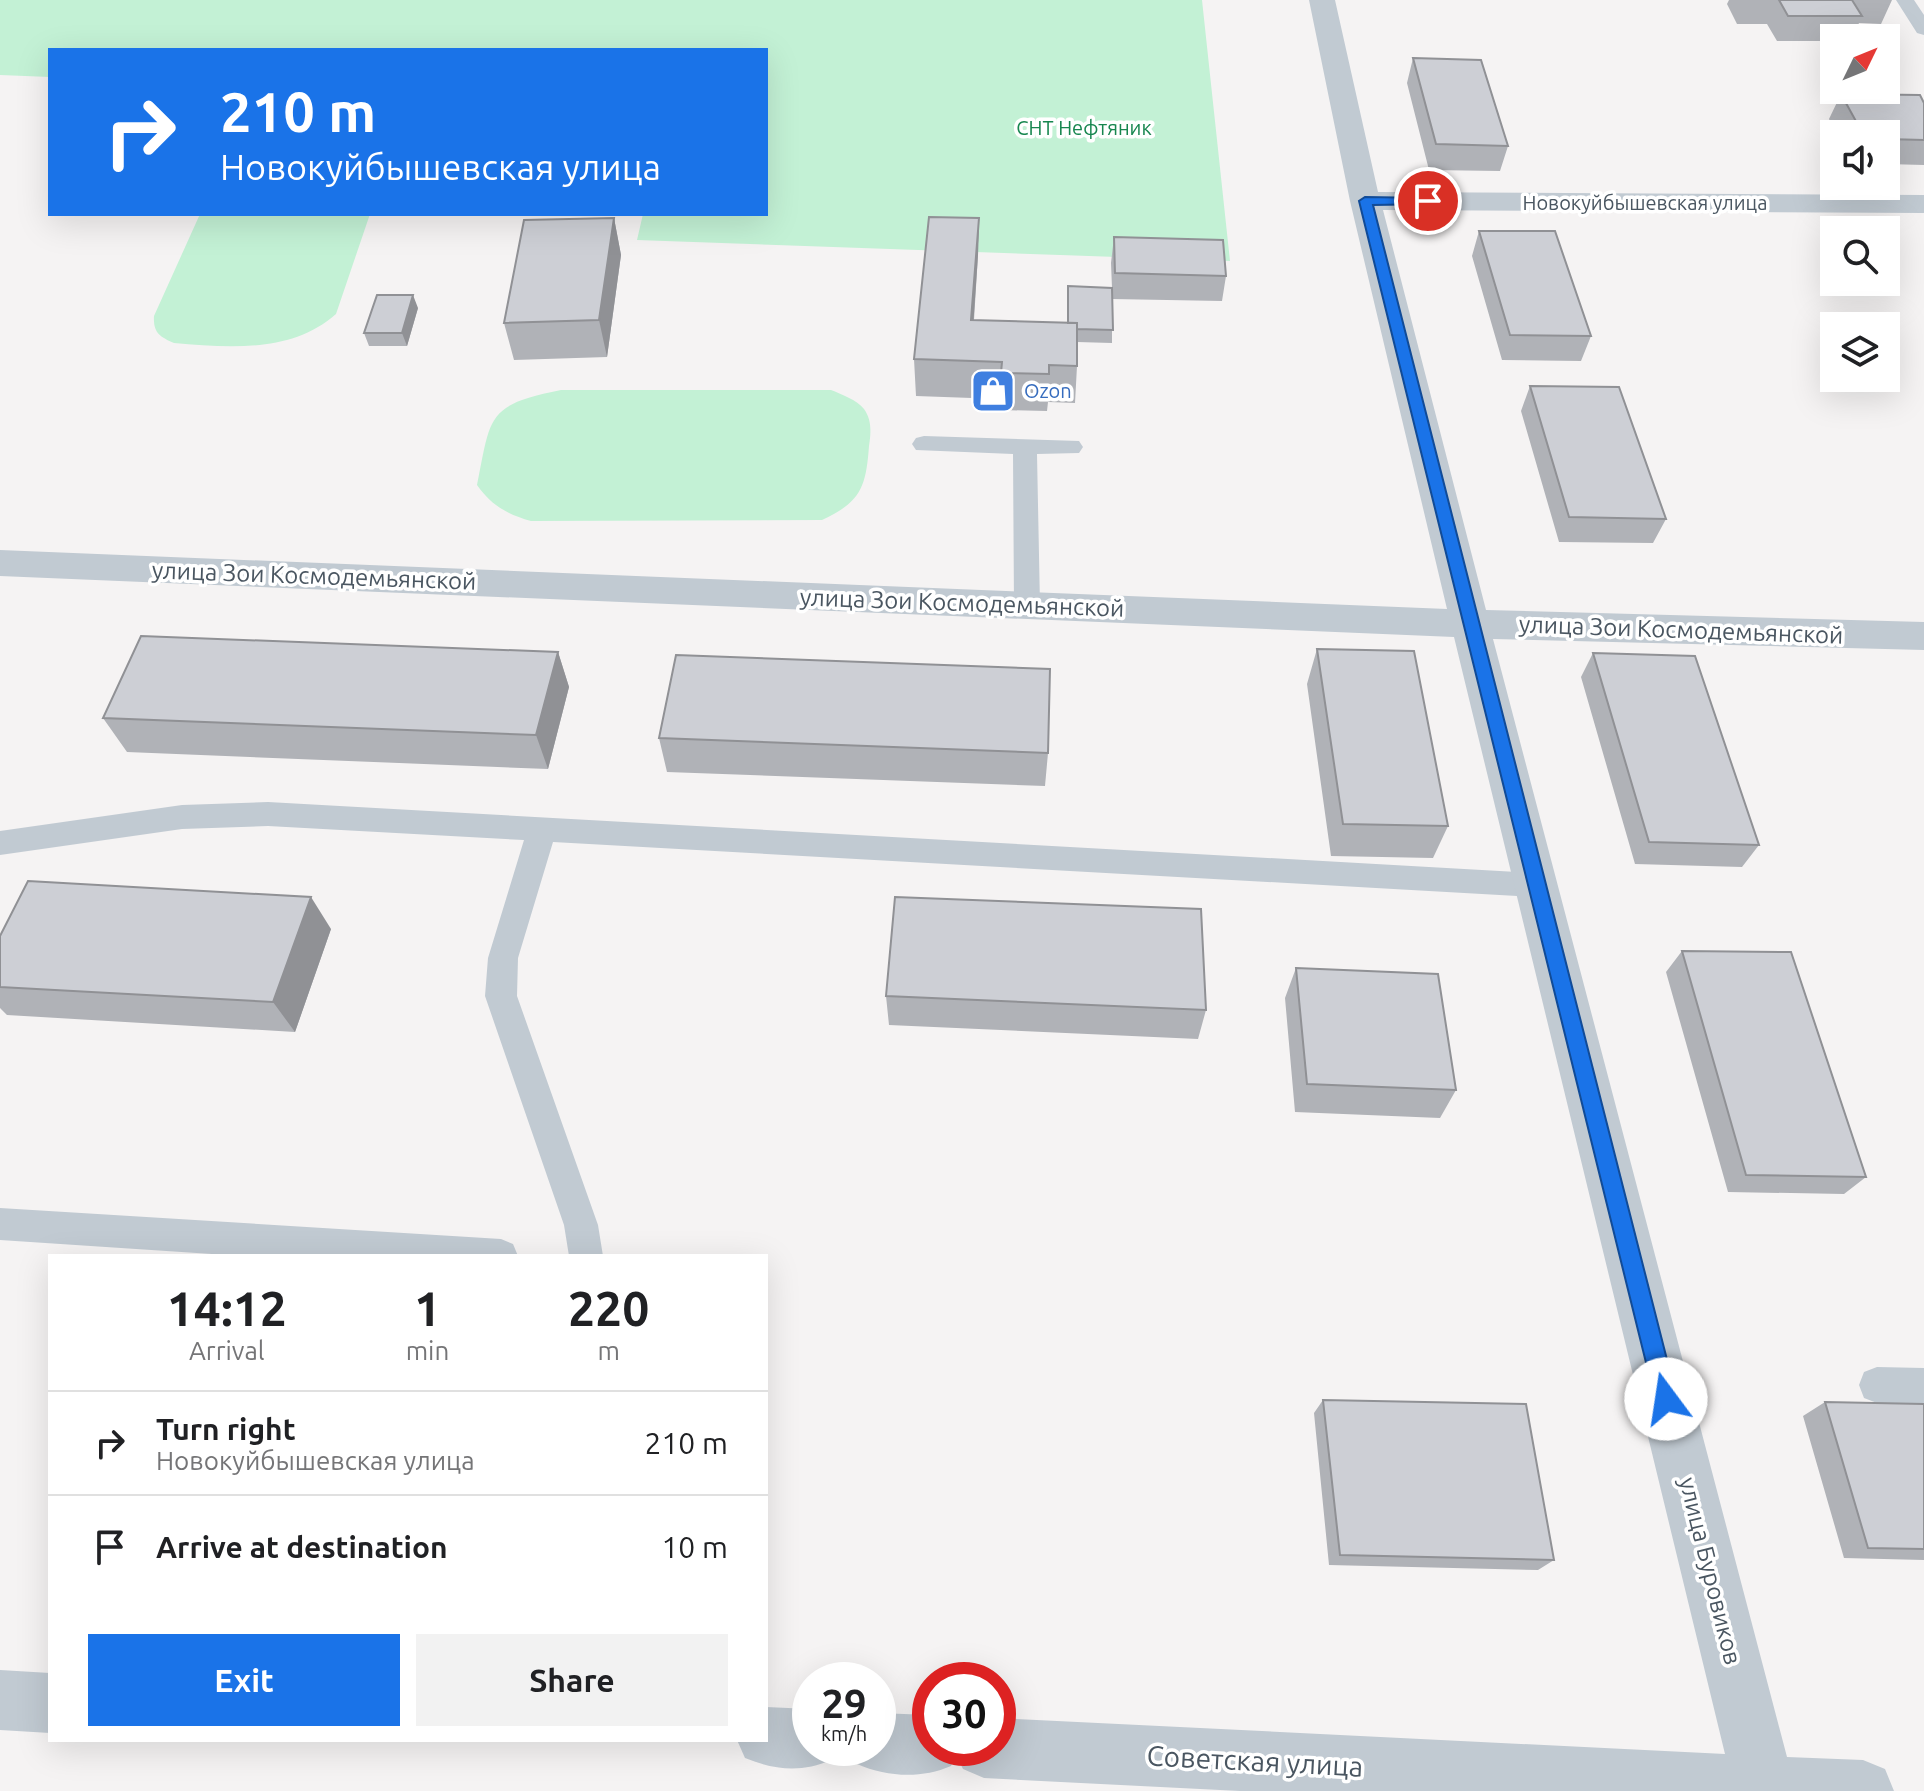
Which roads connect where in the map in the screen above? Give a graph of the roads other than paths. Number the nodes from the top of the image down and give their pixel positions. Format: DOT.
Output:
graph roads {
  1 [pos="1322,0"];
  2 [pos="1905,0"];
  3 [pos="1924,29"];
  4 [pos="1365,201"];
  5 [pos="1924,204"];
  6 [pos="924,444"];
  7 [pos="1025,446"];
  8 [pos="1071,447"];
  9 [pos="0,563"];
  10 [pos="1027,606"];
  11 [pos="1470,624"];
  12 [pos="1924,636"];
  13 [pos="542,829"];
  14 [pos="0,843"];
  15 [pos="1536,885"];
  16 [pos="0,1224"];
  17 [pos="470,1254"];
  18 [pos="586,1254"];
  19 [pos="1877,1385"];
  20 [pos="1924,1386"];
  21 [pos="0,1700"];
  22 [pos="48,1703"];
  23 [pos="768,1737"];
  24 [pos="792,1738"];
  25 [pos="1016,1750"];
  26 [pos="1765,1789"];
  27 [pos="1863,1791"];
  1 -- 4 [label="street, улица Буровиков"];
  2 -- 3 [label="lane"];
  4 -- 5 [label="street, Новокуйбышевская улица"];
  4 -- 11 [label="street, улица Буровиков"];
  6 -- 7 [label="lane"];
  7 -- 8 [label="lane"];
  7 -- 10 [label="lane"];
  9 -- 10 [label="street, улица Зои Космодемьянской"];
  10 -- 11 [label="street, улица Зои Космодемьянской"];
  11 -- 12 [label="street, улица Зои Космодемьянской"];
  11 -- 15 [label="street, улица Буровиков"];
  13 -- 14 [label="lane"];
  13 -- 15 [label="lane"];
  13 -- 18 [label="lane"];
  15 -- 26 [label="street, улица Буровиков"];
  16 -- 17 [label="lane"];
  19 -- 20 [label="lane"];
  21 -- 22 [label="street"];
  23 -- 24 [label="street"];
  25 -- 26 [label="street, Советская улица"];
  26 -- 27 [label="street, Советская улица"];
}
